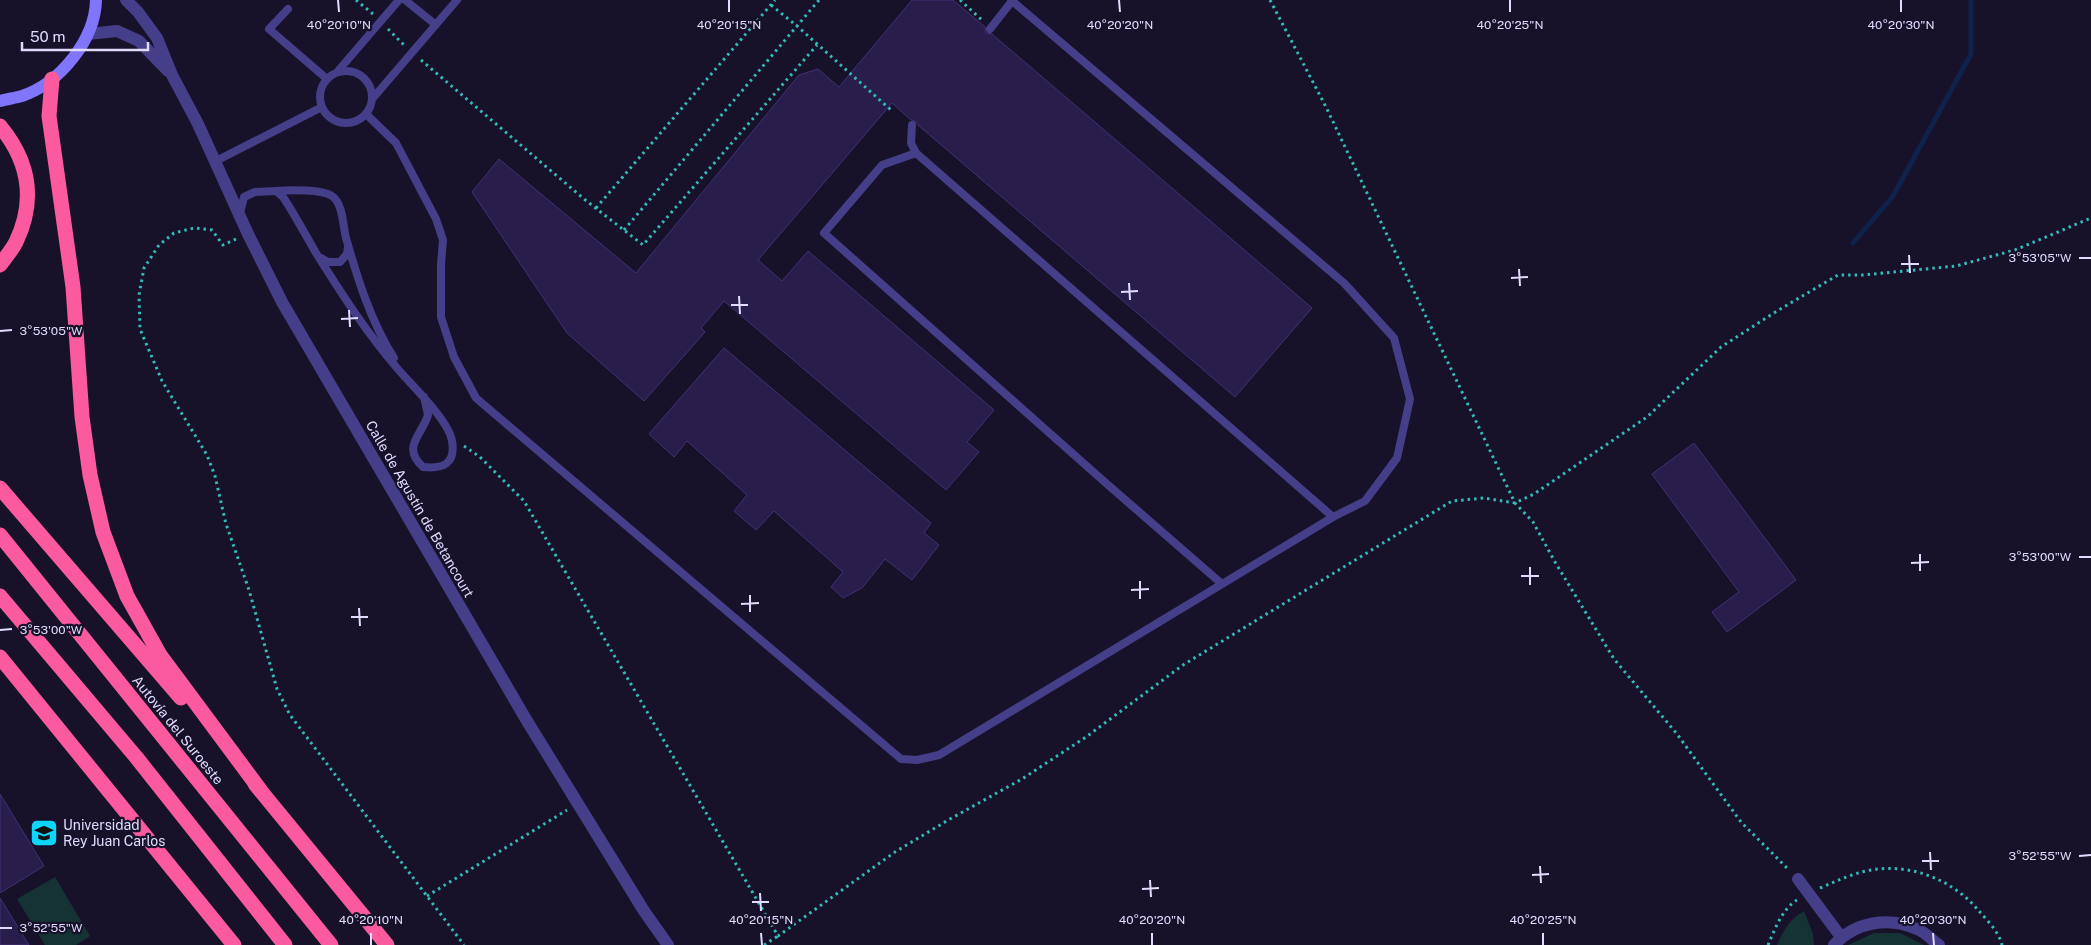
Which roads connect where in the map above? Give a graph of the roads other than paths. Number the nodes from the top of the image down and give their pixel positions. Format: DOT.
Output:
graph roads {
  1 [pos="96,0"];
  2 [pos="126,0"];
  3 [pos="399,0"];
  4 [pos="405,0"];
  5 [pos="457,0"];
  6 [pos="1012,0"];
  7 [pos="288,9"];
  8 [pos="436,25"];
  9 [pos="990,29"];
  10 [pos="88,34"];
  11 [pos="338,72"];
  12 [pos="172,75"];
  13 [pos="327,78"];
  14 [pos="52,79"];
  15 [pos="373,98"];
  16 [pos="0,101"];
  17 [pos="322,107"];
  18 [pos="366,114"];
  19 [pos="912,125"];
  20 [pos="0,126"];
  21 [pos="916,153"];
  22 [pos="214,162"];
  23 [pos="276,191"];
  24 [pos="241,220"];
  25 [pos="348,242"];
  26 [pos="319,257"];
  27 [pos="0,265"];
  28 [pos="410,383"];
  29 [pos="424,397"];
  30 [pos="0,488"];
  31 [pos="1334,517"];
  32 [pos="0,535"];
  33 [pos="1222,584"];
  34 [pos="0,596"];
  35 [pos="0,657"];
  36 [pos="261,791"];
  37 [pos="1798,879"];
  38 [pos="1837,941"];
  39 [pos="234,945"];
  40 [pos="285,945"];
  41 [pos="331,945"];
  42 [pos="387,945"];
  43 [pos="668,945"];
  44 [pos="1939,945"];
  1 -- 10 [label="street"];
  2 -- 12 [label="street, Calle de Agustín de Betancourt"];
  3 -- 11 [label="lane"];
  4 -- 8 [label="lane"];
  5 -- 8 [label="lane"];
  6 -- 9 [label="lane"];
  6 -- 31 [label="lane"];
  7 -- 13 [label="lane"];
  8 -- 15 [label="lane"];
  10 -- 12 [label="street, Calle de Agustín de Betancourt"];
  10 -- 14 [label="street"];
  11 -- 13 [label="lane"];
  11 -- 15 [label="lane"];
  12 -- 22 [label="street, Calle de Agustín de Betancourt"];
  13 -- 17 [label="lane"];
  14 -- 16 [label="street"];
  14 -- 36 [label="highway"];
  15 -- 18 [label="lane"];
  17 -- 18 [label="lane"];
  17 -- 22 [label="lane"];
  18 -- 33 [label="lane"];
  19 -- 21 [label="lane"];
  20 -- 27 [label="highway"];
  21 -- 31 [label="lane"];
  21 -- 33 [label="lane"];
  22 -- 24 [label="street, Calle de Agustín de Betancourt"];
  23 -- 24 [label="lane"];
  23 -- 25 [label="lane"];
  23 -- 26 [label="lane"];
  24 -- 43 [label="street, Calle de Agustín de Betancourt"];
  25 -- 26 [label="lane"];
  25 -- 28 [label="lane"];
  26 -- 28 [label="lane"];
  28 -- 29 [label="lane"];
  29 -- 29 [label="lane"];
  30 -- 36 [label="highway"];
  31 -- 33 [label="lane"];
  32 -- 41 [label="highway, Autovía del Suroeste"];
  34 -- 40 [label="highway"];
  35 -- 39 [label="highway"];
  36 -- 42 [label="highway"];
  37 -- 38 [label="street"];
  38 -- 44 [label="street"];
}
